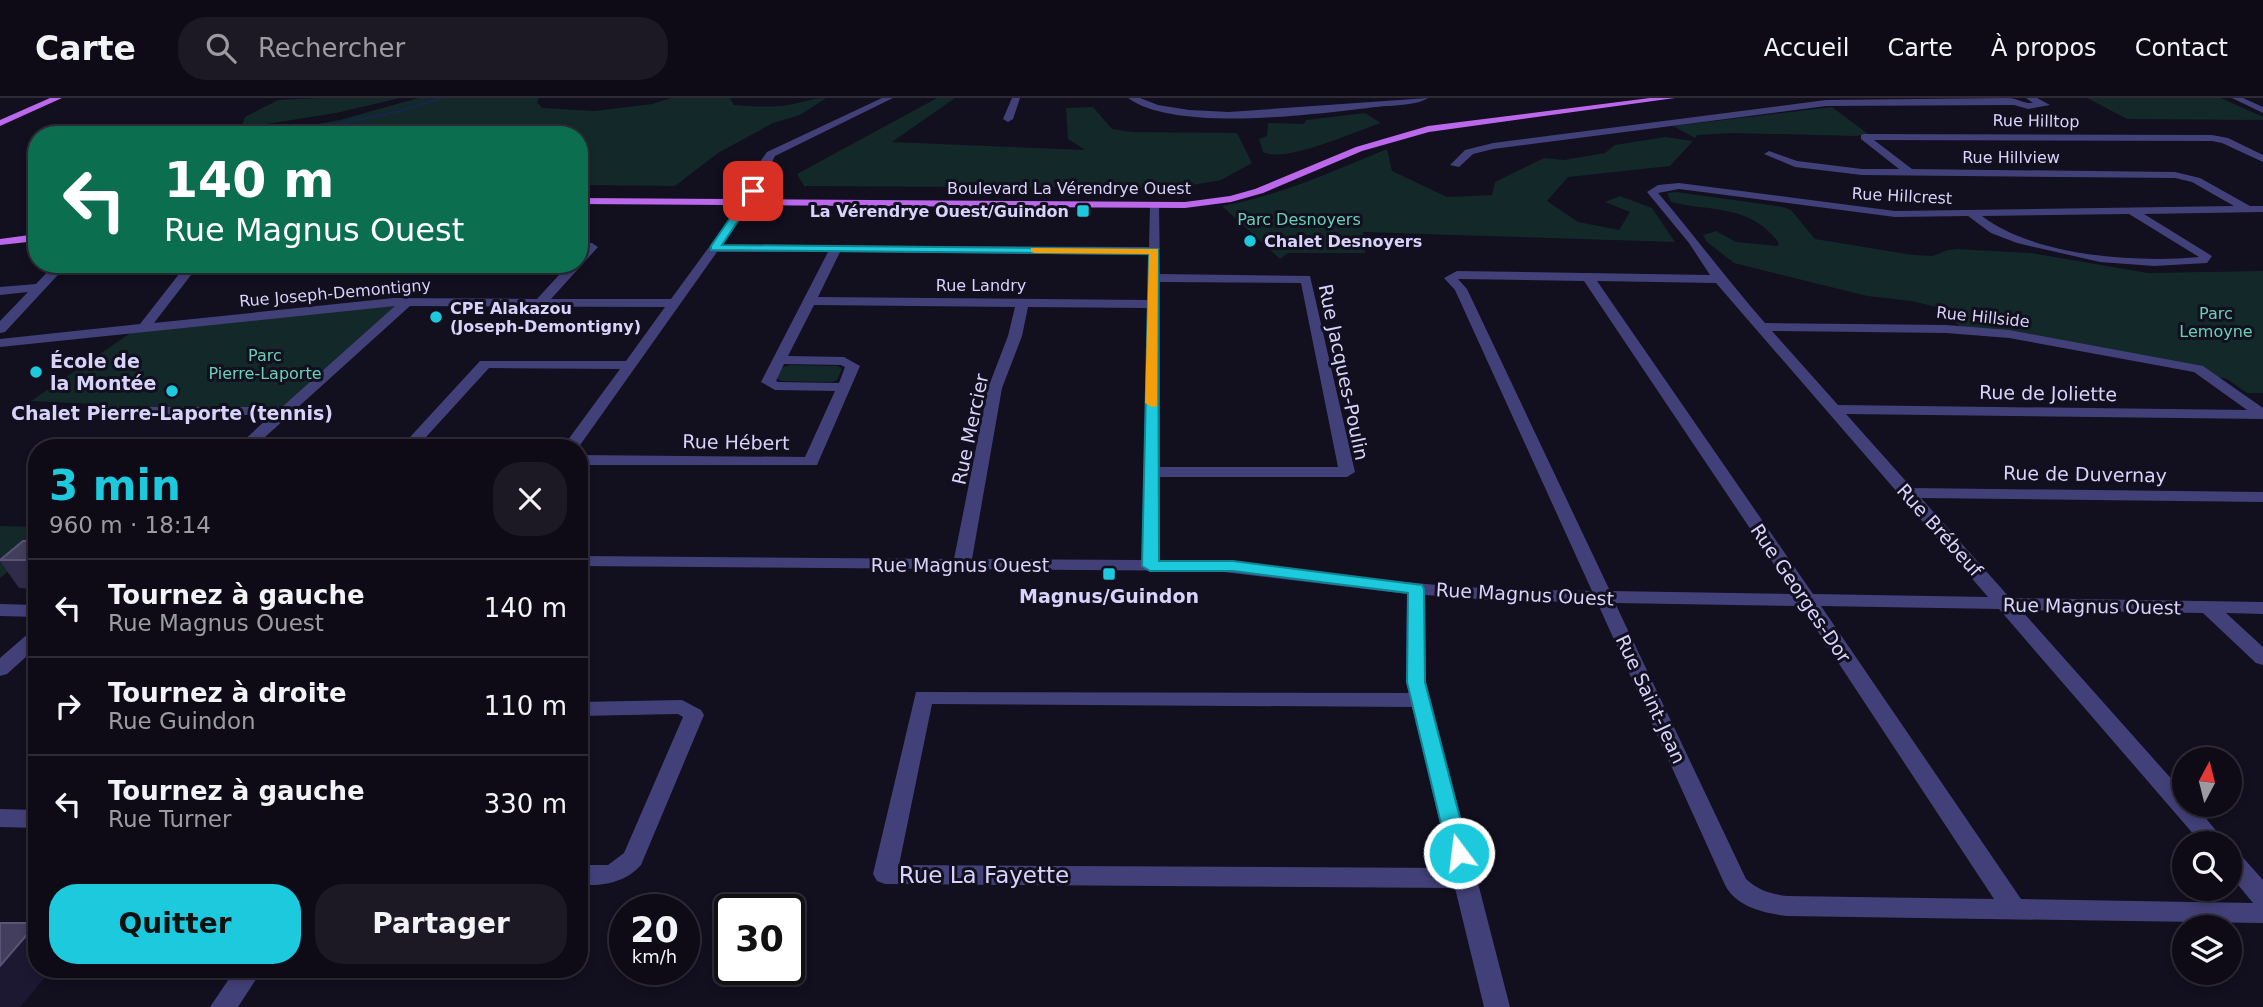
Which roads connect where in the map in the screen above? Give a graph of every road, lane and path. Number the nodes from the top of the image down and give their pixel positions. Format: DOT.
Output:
graph roads {
  1 [pos="48,98"];
  2 [pos="58,98"];
  3 [pos="889,98"];
  4 [pos="1016,98"];
  5 [pos="1132,98"];
  6 [pos="1424,98"];
  7 [pos="1622,98"];
  8 [pos="1671,98"];
  9 [pos="2031,98"];
  10 [pos="2236,98"];
  11 [pos="2013,100"];
  12 [pos="1818,101"];
  13 [pos="2263,110"];
  14 [pos="1008,119"];
  15 [pos="0,120"];
  16 [pos="1769,154"];
  17 [pos="2263,159"];
  18 [pos="1455,165"];
  19 [pos="1910,173"];
  20 [pos="588,195"];
  21 [pos="749,199"];
  22 [pos="588,201"];
  23 [pos="1154,206"];
  24 [pos="2247,209"];
  25 [pos="2263,209"];
  26 [pos="2133,212"];
  27 [pos="1972,214"];
  28 [pos="28,238"];
  29 [pos="0,242"];
  30 [pos="28,244"];
  31 [pos="0,248"];
  32 [pos="714,248"];
  33 [pos="836,249"];
  34 [pos="1154,251"];
  35 [pos="53,273"];
  36 [pos="186,273"];
  37 [pos="568,273"];
  38 [pos="1588,277"];
  39 [pos="1154,278"];
  40 [pos="1719,279"];
  41 [pos="40,287"];
  42 [pos="0,291"];
  43 [pos="808,301"];
  44 [pos="407,302"];
  45 [pos="541,302"];
  46 [pos="674,303"];
  47 [pos="1022,303"];
  48 [pos="1154,304"];
  49 [pos="1762,327"];
  50 [pos="0,329"];
  51 [pos="143,329"];
  52 [pos="0,343"];
  53 [pos="779,360"];
  54 [pos="630,365"];
  55 [pos="843,387"];
  56 [pos="1833,409"];
  57 [pos="98,411"];
  58 [pos="285,411"];
  59 [pos="2263,415"];
  60 [pos="254,439"];
  61 [pos="416,439"];
  62 [pos="577,439"];
  63 [pos="588,460"];
  64 [pos="1153,472"];
  65 [pos="1907,493"];
  66 [pos="2263,497"];
  67 [pos="588,561"];
  68 [pos="962,565"];
  69 [pos="1150,566"];
  70 [pos="1416,589"];
  71 [pos="1604,598"];
  72 [pos="1806,601"];
  73 [pos="2007,604"];
  74 [pos="2208,607"];
  75 [pos="2263,608"];
  76 [pos="0,610"];
  77 [pos="28,611"];
  78 [pos="28,644"];
  79 [pos="2263,658"];
  80 [pos="0,669"];
  81 [pos="1419,700"];
  82 [pos="588,709"];
  83 [pos="0,818"];
  84 [pos="28,819"];
  85 [pos="2205,831"];
  86 [pos="2242,873"];
  87 [pos="588,875"];
  88 [pos="1465,878"];
  89 [pos="2263,897"];
  90 [pos="2014,909"];
  91 [pos="2263,913"];
  92 [pos="243,978"];
  93 [pos="223,1007"];
  94 [pos="1497,1007"];
  1 -- 15 [label="main road"];
  2 -- 15 [label="main road"];
  3 -- 21 [label="street"];
  4 -- 14 [label="street"];
  5 -- 6 [label="street"];
  7 -- 21 [label="main road, Boulevard La Vérendrye Ouest"];
  8 -- 23 [label="main road, Boulevard La Vérendrye Ouest"];
  9 -- 11 [label="street"];
  10 -- 13 [label="street"];
  11 -- 12 [label="street"];
  12 -- 18 [label="street"];
  16 -- 19 [label="street, Rue Hillview"];
  17 -- 19 [label="street, Rue Hilltop"];
  19 -- 24 [label="street, Rue Hillview"];
  20 -- 21 [label="main road, Boulevard La Vérendrye Ouest"];
  21 -- 22 [label="main road, Boulevard La Vérendrye Ouest"];
  21 -- 23 [label="main road, Boulevard La Vérendrye Ouest"];
  21 -- 32 [label="street"];
  23 -- 34 [label="street"];
  24 -- 25 [label="street, Rue Hillcrest"];
  24 -- 26 [label="street, Rue Hillcrest"];
  26 -- 27 [label="street, Rue Hillcrest"];
  26 -- 27 [label="street"];
  27 -- 40 [label="street, Rue Hillcrest"];
  28 -- 29 [label="main road"];
  30 -- 31 [label="main road"];
  32 -- 33 [label="street"];
  32 -- 46 [label="street"];
  33 -- 34 [label="street"];
  33 -- 43 [label="street"];
  34 -- 39 [label="street"];
  35 -- 41 [label="street"];
  36 -- 51 [label="street"];
  37 -- 45 [label="street"];
  38 -- 40 [label="street, Rue Saint-Jean"];
  38 -- 71 [label="street, Rue Saint-Jean"];
  38 -- 72 [label="street, Rue Georges-Dor"];
  39 -- 48 [label="street"];
  39 -- 64 [label="street, Rue Jacques-Poulin"];
  40 -- 49 [label="street, Rue Brébeuf"];
  41 -- 42 [label="street"];
  41 -- 50 [label="street"];
  43 -- 47 [label="street, Rue Landry"];
  43 -- 53 [label="street"];
  44 -- 45 [label="street, Rue Joseph-Demontigny"];
  44 -- 51 [label="street, Rue Joseph-Demontigny"];
  44 -- 58 [label="street"];
  45 -- 46 [label="street, Rue Joseph-Demontigny"];
  46 -- 54 [label="street"];
  47 -- 48 [label="street, Rue Landry"];
  47 -- 68 [label="street, Rue Mercier"];
  48 -- 64 [label="street"];
  49 -- 56 [label="street, Rue Brébeuf"];
  49 -- 59 [label="street, Rue Hillside"];
  51 -- 52 [label="street, Rue Joseph-Demontigny"];
  53 -- 55 [label="street, Rue Hébert"];
  53 -- 55 [label="street"];
  54 -- 61 [label="street"];
  54 -- 62 [label="street"];
  55 -- 63 [label="street, Rue Hébert"];
  56 -- 59 [label="street, Rue de Joliette"];
  56 -- 65 [label="street, Rue Brébeuf"];
  57 -- 58 [label="street"];
  58 -- 60 [label="street"];
  64 -- 69 [label="street"];
  65 -- 66 [label="street, Rue de Duvernay"];
  65 -- 73 [label="street, Rue Brébeuf"];
  67 -- 68 [label="street, Rue Magnus Ouest"];
  68 -- 69 [label="street, Rue Magnus Ouest"];
  69 -- 70 [label="street, Rue Magnus Ouest"];
  70 -- 71 [label="street, Rue Magnus Ouest"];
  70 -- 81 [label="street"];
  71 -- 72 [label="street, Rue Magnus Ouest"];
  71 -- 90 [label="street, Rue Saint-Jean"];
  72 -- 73 [label="street, Rue Magnus Ouest"];
  72 -- 90 [label="street, Rue Georges-Dor"];
  73 -- 74 [label="street, Rue Magnus Ouest"];
  73 -- 85 [label="street, Rue Brébeuf"];
  74 -- 75 [label="street, Rue Magnus Ouest"];
  74 -- 79 [label="street"];
  76 -- 77 [label="street"];
  78 -- 80 [label="street"];
  81 -- 88 [label="street"];
  81 -- 88 [label="street, Rue La Fayette"];
  82 -- 87 [label="street"];
  83 -- 84 [label="street"];
  86 -- 89 [label="street"];
  88 -- 94 [label="street"];
  90 -- 91 [label="street, Rue Saint-Jean"];
  92 -- 93 [label="street"];
}
